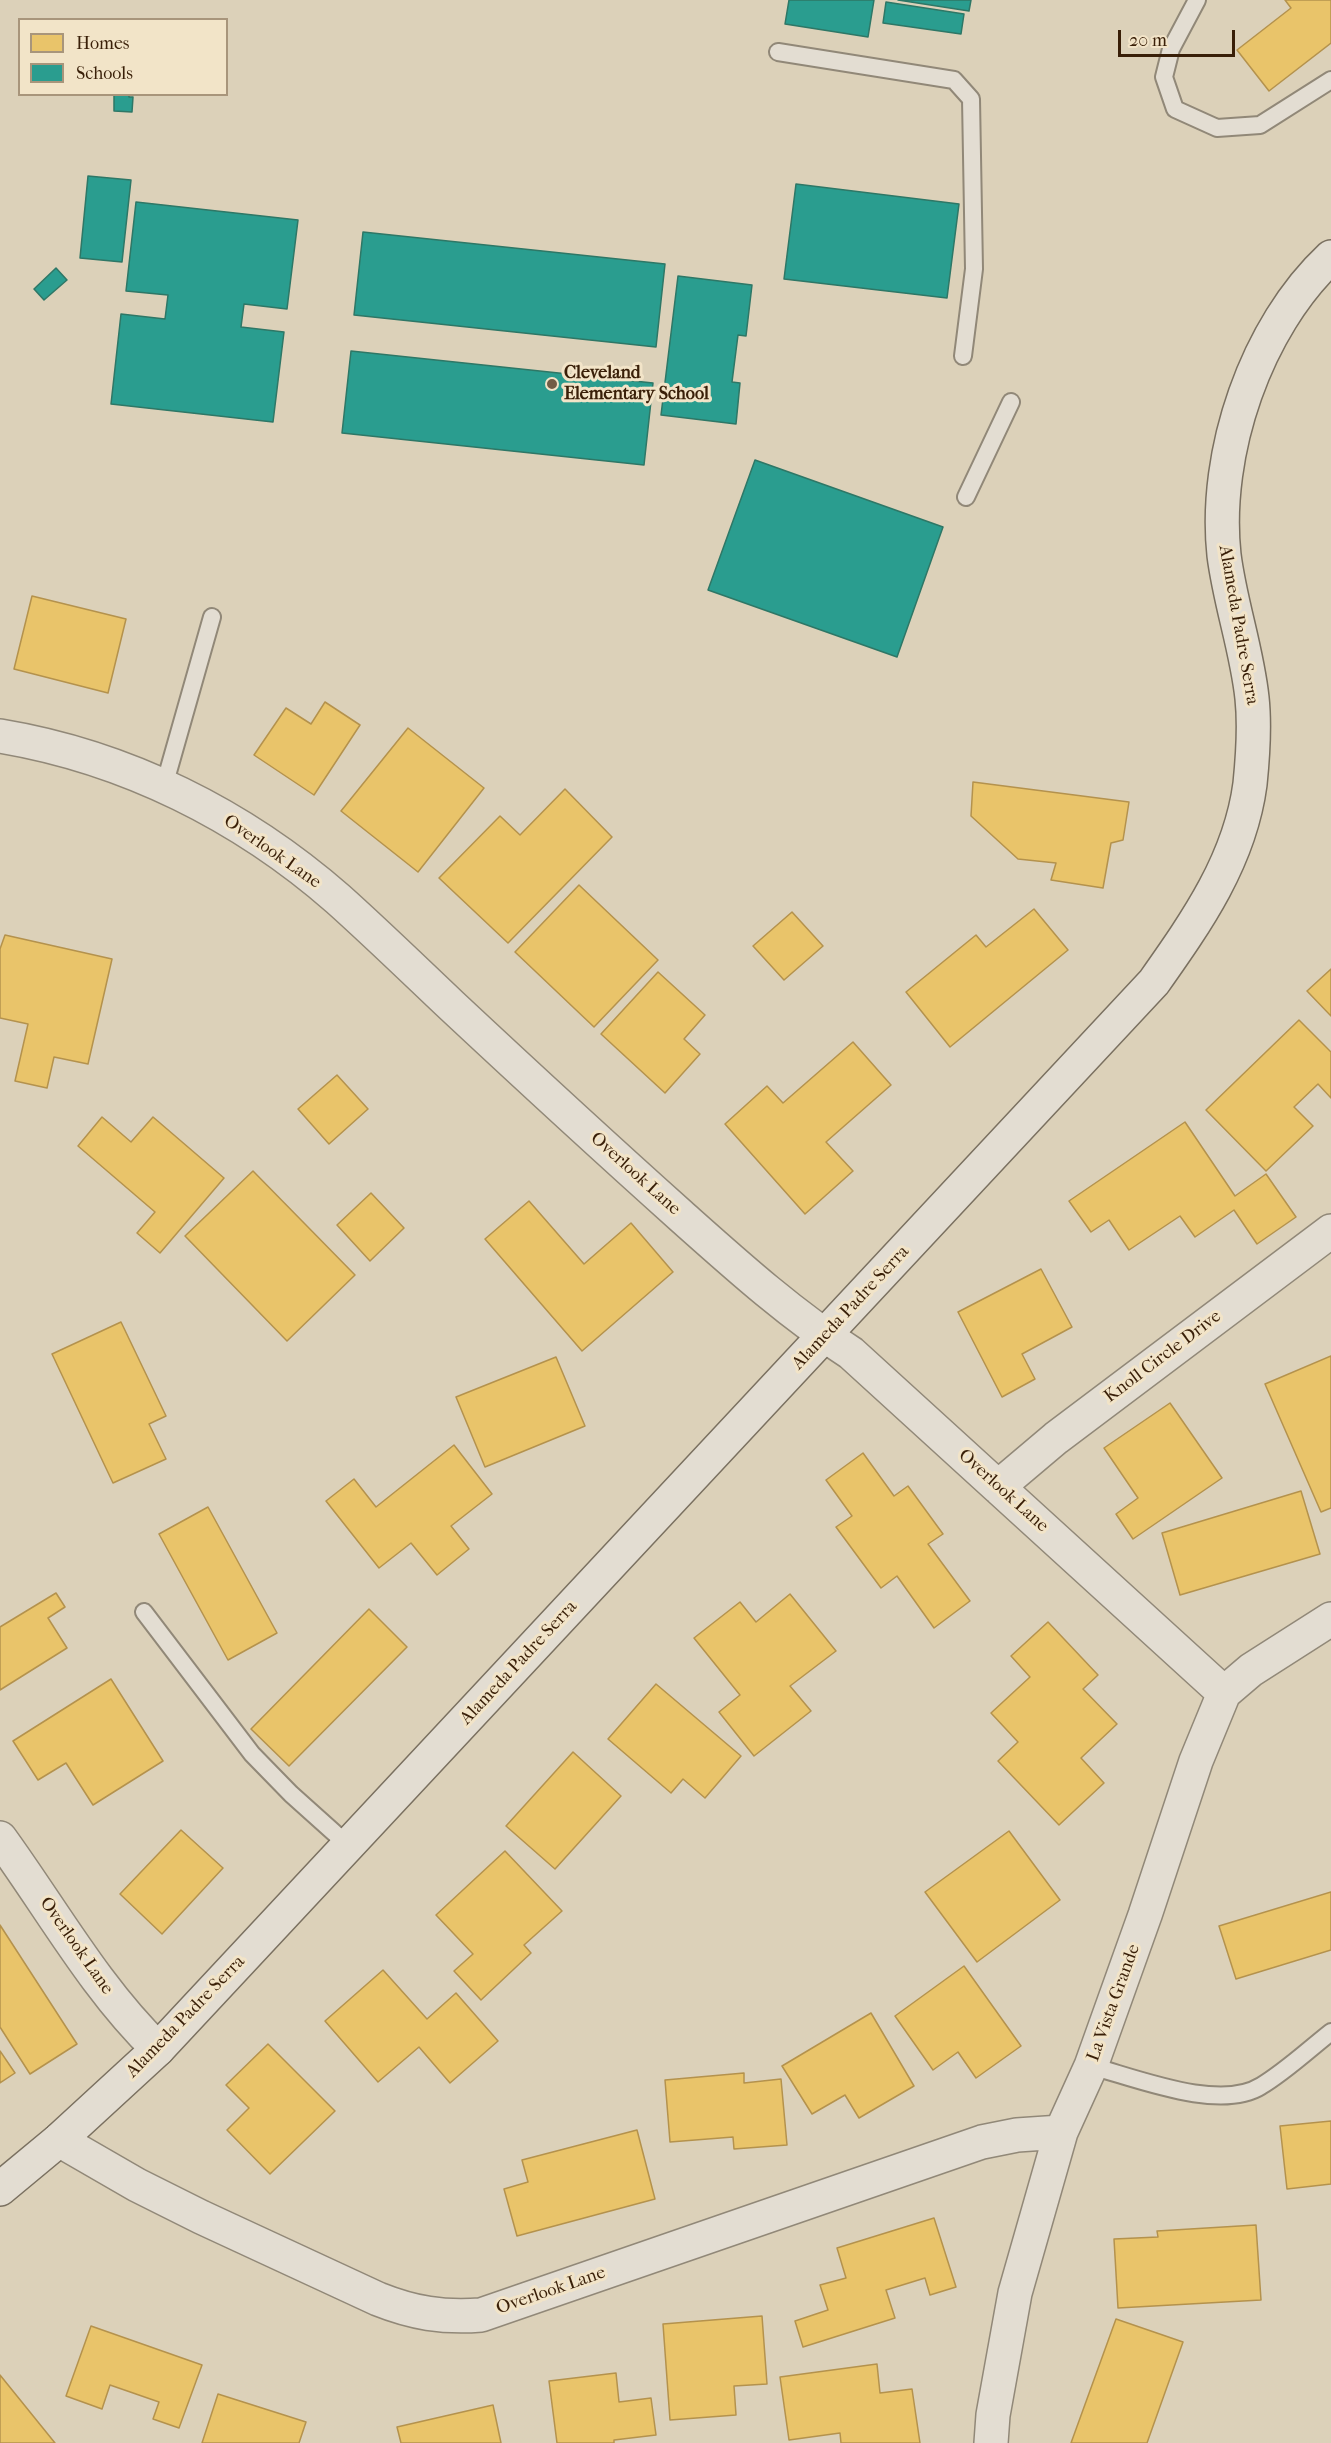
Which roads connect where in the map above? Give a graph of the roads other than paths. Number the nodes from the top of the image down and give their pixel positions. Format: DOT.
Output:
graph roads {
  1 [pos="1197,0"];
  2 [pos="778,52"];
  3 [pos="1331,80"];
  4 [pos="1331,257"];
  5 [pos="963,356"];
  6 [pos="1011,402"];
  7 [pos="966,497"];
  8 [pos="212,617"];
  9 [pos="0,736"];
  10 [pos="164,786"];
  11 [pos="1331,1231"];
  12 [pos="825,1336"];
  13 [pos="998,1487"];
  14 [pos="144,1612"];
  15 [pos="1331,1619"];
  16 [pos="1224,1693"];
  17 [pos="0,1838"];
  18 [pos="349,1846"];
  19 [pos="1331,2032"];
  20 [pos="158,2049"];
  21 [pos="1091,2066"];
  22 [pos="1061,2132"];
  23 [pos="59,2140"];
  24 [pos="0,2189"];
  25 [pos="991,2443"];
  1 -- 3 [label="lane"];
  2 -- 5 [label="lane"];
  4 -- 12 [label="street, Alameda Padre Serra"];
  6 -- 7 [label="lane"];
  8 -- 10 [label="lane"];
  9 -- 10 [label="street, Overlook Lane"];
  10 -- 12 [label="street, Overlook Lane"];
  11 -- 13 [label="street, Knoll Circle Drive"];
  12 -- 13 [label="street, Overlook Lane"];
  12 -- 18 [label="street, Alameda Padre Serra"];
  13 -- 16 [label="street, Overlook Lane"];
  14 -- 18 [label="lane"];
  15 -- 16 [label="street, La Vista Grande"];
  16 -- 21 [label="street, La Vista Grande"];
  17 -- 20 [label="street, Overlook Lane"];
  18 -- 20 [label="street, Alameda Padre Serra"];
  19 -- 21 [label="lane"];
  20 -- 23 [label="street, Alameda Padre Serra"];
  21 -- 22 [label="street, La Vista Grande"];
  22 -- 23 [label="street, Overlook Lane"];
  22 -- 25 [label="street, La Vista Grande"];
  23 -- 24 [label="street, Alameda Padre Serra"];
}
